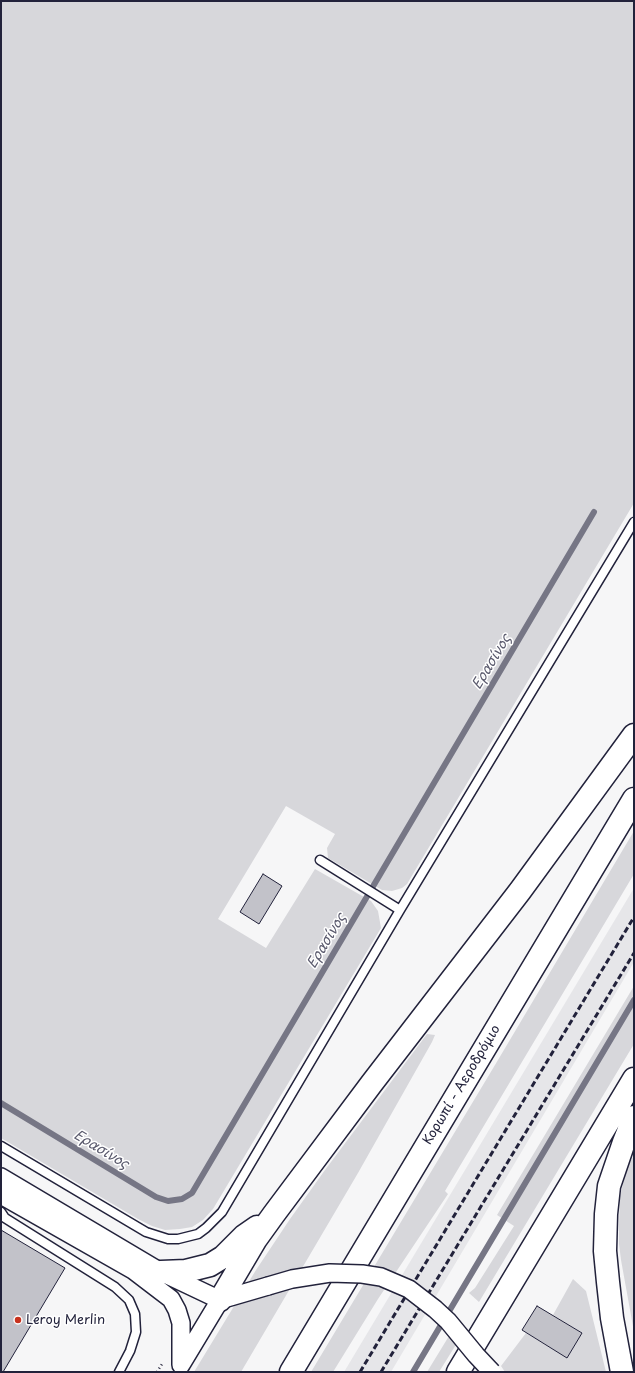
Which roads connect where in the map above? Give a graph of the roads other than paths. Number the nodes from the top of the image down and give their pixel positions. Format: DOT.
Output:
graph roads {
  1 [pos="634,522"];
  2 [pos="634,735"];
  3 [pos="634,799"];
  4 [pos="320,860"];
  5 [pos="400,910"];
  6 [pos="634,1079"];
  7 [pos="634,1117"];
  8 [pos="1,1146"];
  9 [pos="1,1177"];
  10 [pos="1,1194"];
  11 [pos="1,1212"];
  12 [pos="274,1214"];
  13 [pos="161,1272"];
  14 [pos="220,1300"];
  15 [pos="476,1355"];
  16 [pos="179,1368"];
  17 [pos="119,1372"];
  18 [pos="291,1372"];
  19 [pos="458,1372"];
  20 [pos="479,1372"];
  21 [pos="492,1372"];
  22 [pos="622,1372"];
  1 -- 5 [label="lane"];
  2 -- 12 [label="highway"];
  3 -- 18 [label="highway, Κορωπί - Αεροδρόμιο"];
  4 -- 5 [label="lane"];
  5 -- 8 [label="lane"];
  6 -- 19 [label="highway"];
  7 -- 22 [label="highway"];
  9 -- 13 [label="street"];
  10 -- 16 [label="street"];
  11 -- 17 [label="lane"];
  12 -- 13 [label="highway"];
  12 -- 14 [label="highway"];
  13 -- 14 [label="street"];
  14 -- 15 [label="street, bridge"];
  14 -- 16 [label="street"];
  15 -- 20 [label="street"];
  15 -- 21 [label="street, bridge"];
}
